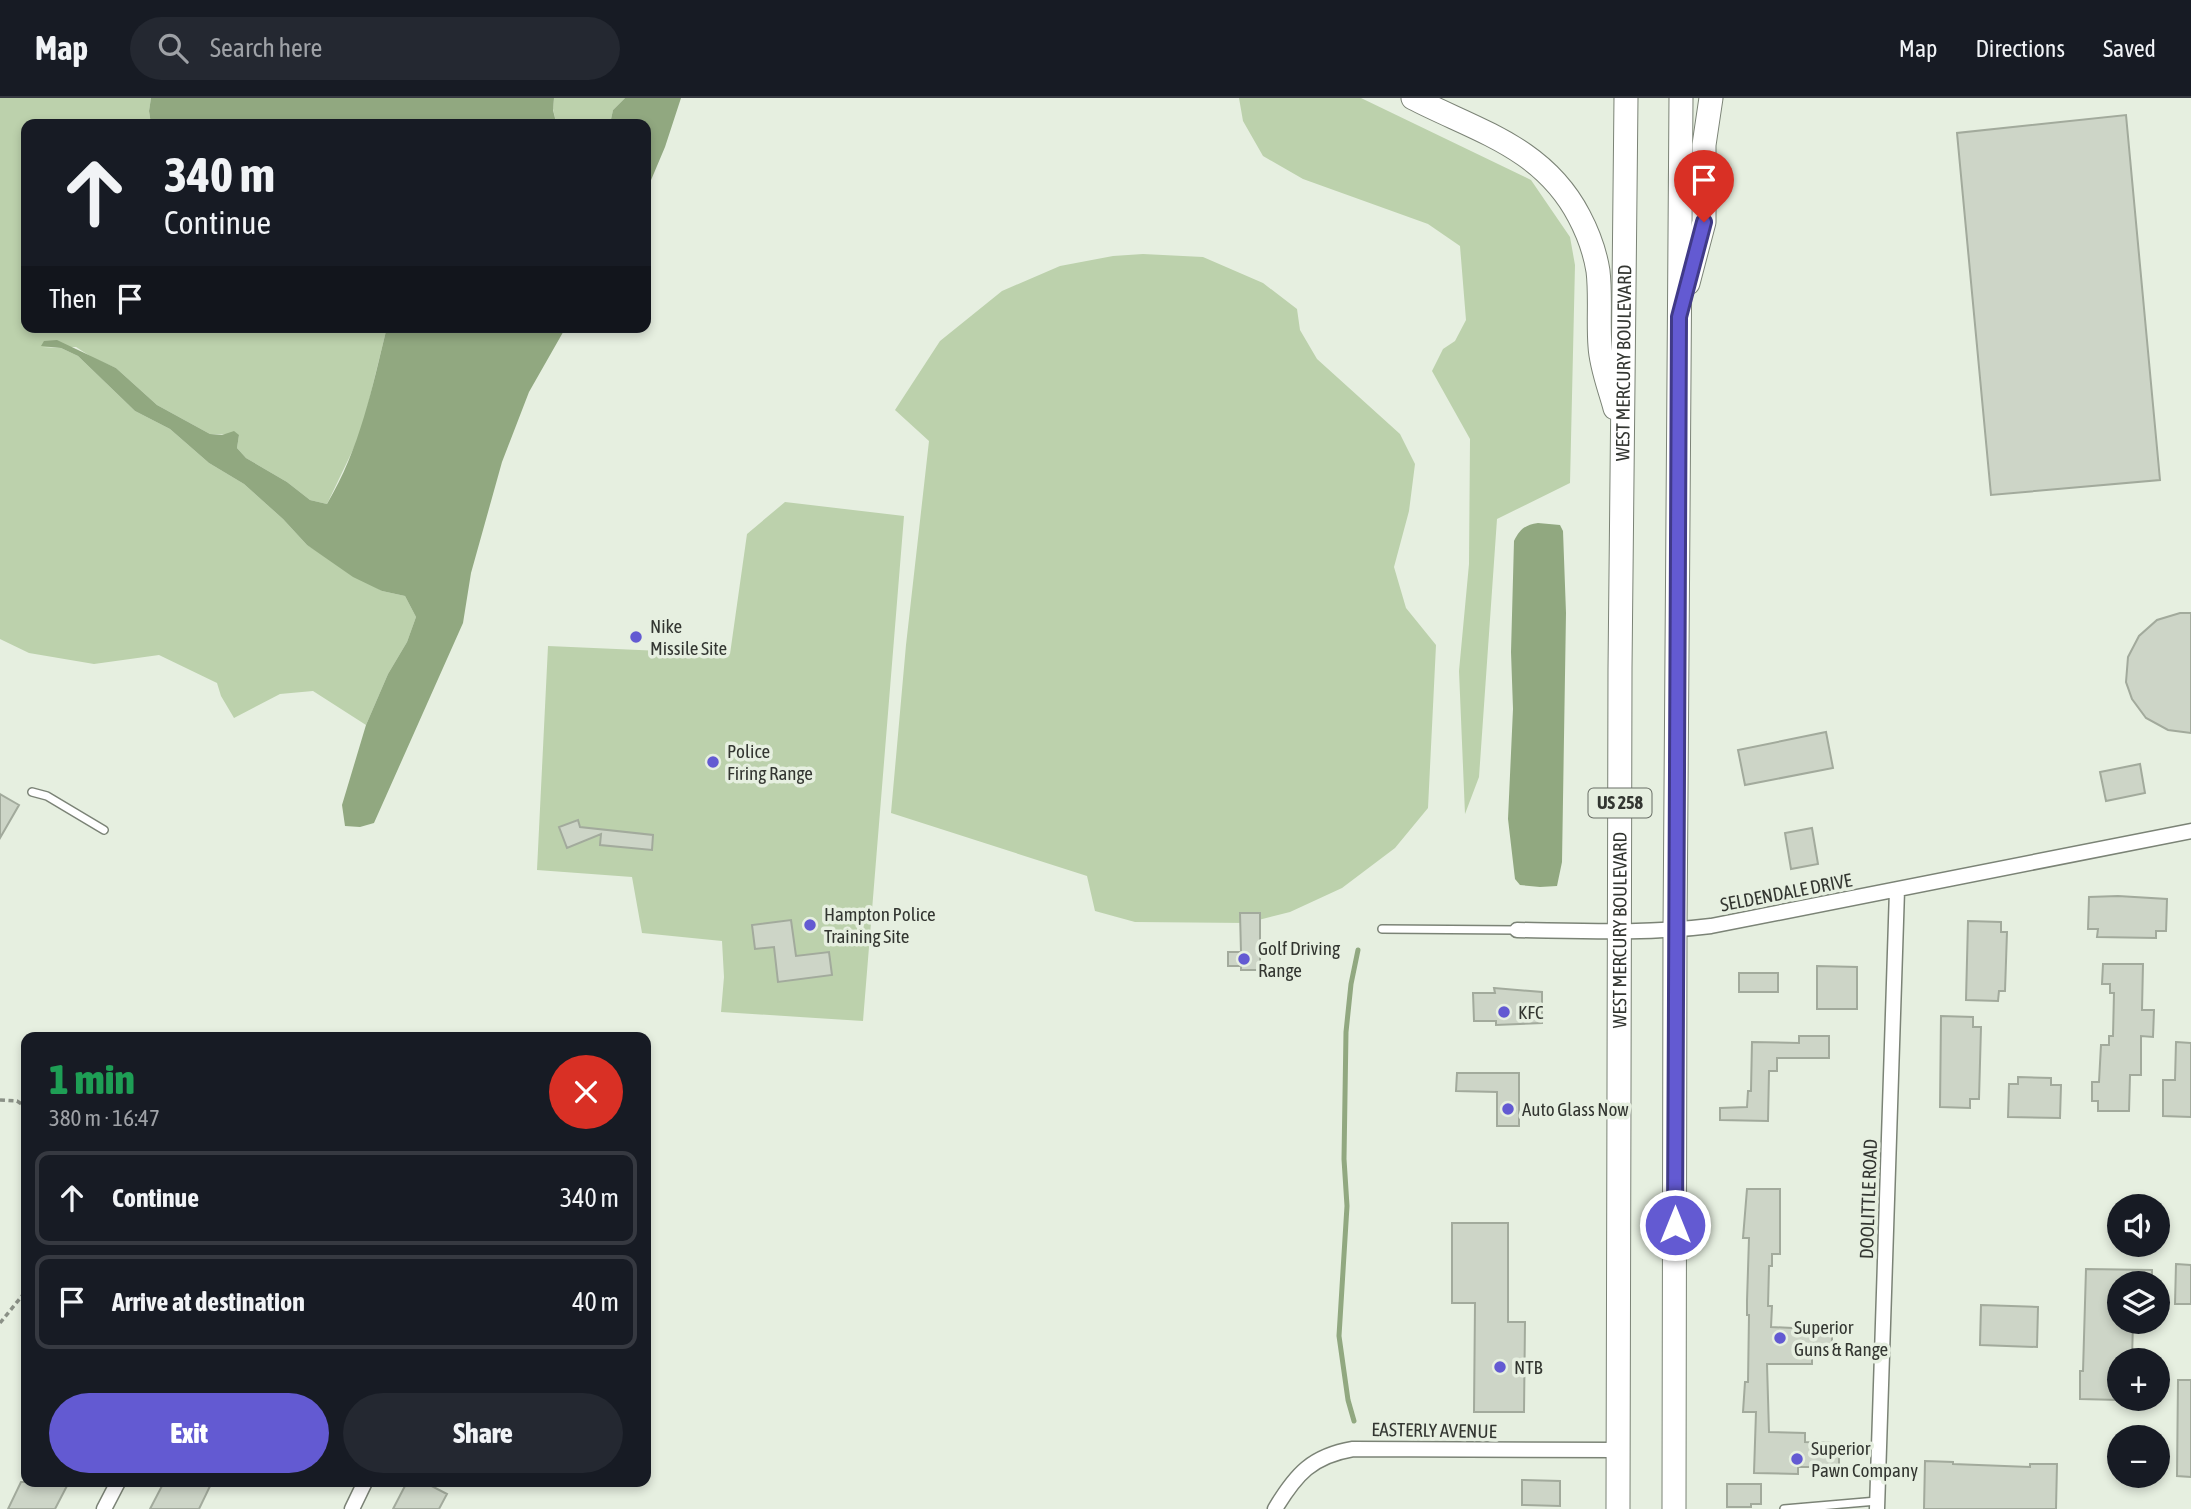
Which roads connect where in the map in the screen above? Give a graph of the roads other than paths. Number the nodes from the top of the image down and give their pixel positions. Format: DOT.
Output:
graph roads {
  1 [pos="1413,98"];
  2 [pos="1626,98"];
  3 [pos="1681,98"];
  4 [pos="1711,98"];
  5 [pos="1679,317"];
  6 [pos="1623,438"];
  7 [pos="32,792"];
  8 [pos="104,830"];
  9 [pos="2191,831"];
  10 [pos="1897,890"];
  11 [pos="1382,929"];
  12 [pos="1517,930"];
  13 [pos="1675,930"];
  14 [pos="1621,932"];
  15 [pos="1618,1450"];
  16 [pos="115,1487"];
  17 [pos="363,1487"];
  18 [pos="1877,1505"];
  19 [pos="104,1509"];
  20 [pos="352,1509"];
  21 [pos="1275,1509"];
  22 [pos="1618,1509"];
  23 [pos="1674,1509"];
  24 [pos="1784,1509"];
  1 -- 6 [label="main road"];
  2 -- 6 [label="main road, WEST MERCURY BOULEVARD / US 258"];
  3 -- 5 [label="main road, US 258"];
  4 -- 5 [label="main road"];
  5 -- 13 [label="main road, US 258"];
  6 -- 14 [label="main road, WEST MERCURY BOULEVARD / US 258"];
  7 -- 8 [label="lane"];
  9 -- 10 [label="street, SELDENDALE DRIVE"];
  10 -- 13 [label="street, SELDENDALE DRIVE"];
  10 -- 18 [label="street, DOOLITTLE ROAD"];
  11 -- 12 [label="lane, SELDENDALE DRIVE"];
  12 -- 14 [label="street, SELDENDALE DRIVE"];
  13 -- 14 [label="street, SELDENDALE DRIVE"];
  13 -- 23 [label="main road, US 258"];
  14 -- 15 [label="main road, WEST MERCURY BOULEVARD / US 258"];
  15 -- 21 [label="street, EASTERLY AVENUE"];
  15 -- 22 [label="main road, WEST MERCURY BOULEVARD / US 258"];
  16 -- 19 [label="street"];
  17 -- 20 [label="street"];
  18 -- 24 [label="lane"];
}
